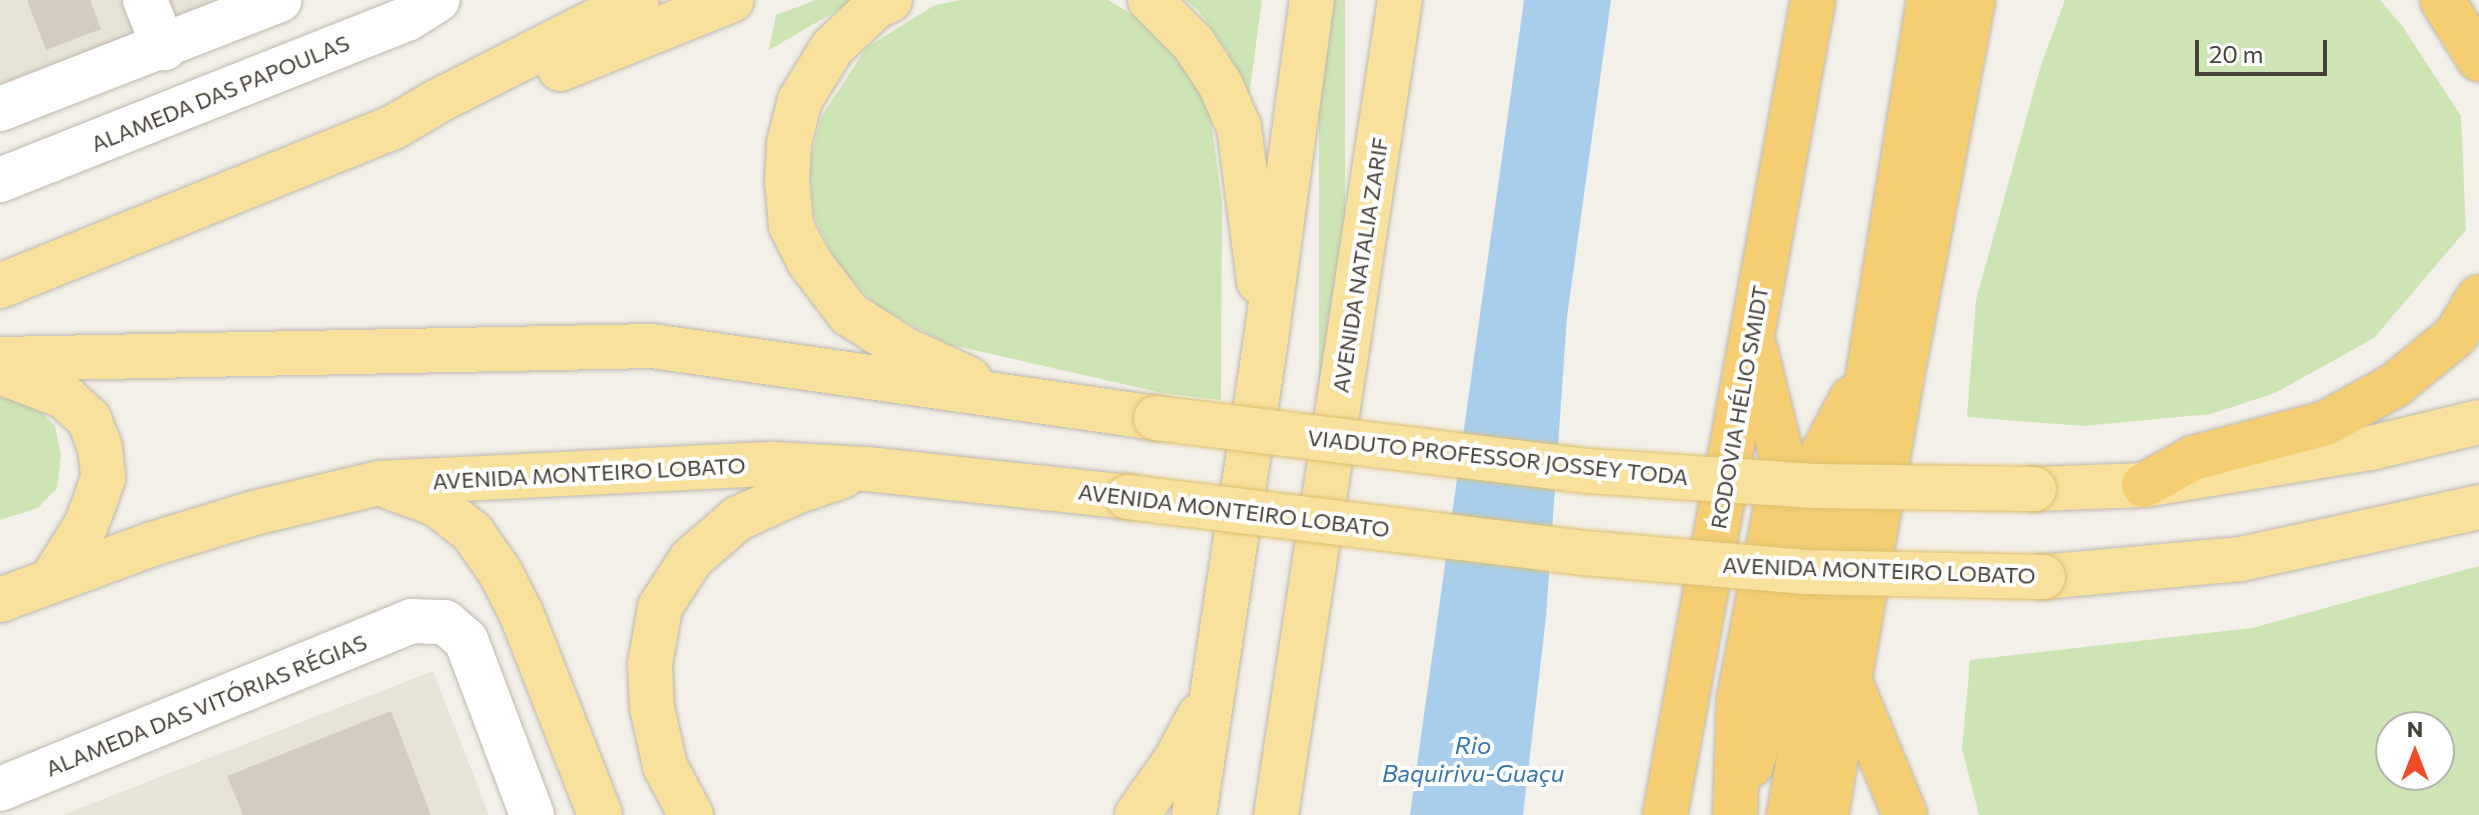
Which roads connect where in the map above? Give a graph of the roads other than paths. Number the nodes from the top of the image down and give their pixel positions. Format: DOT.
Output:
graph roads {
  1 [pos="145,0"];
  2 [pos="280,0"];
  3 [pos="438,0"];
  4 [pos="637,0"];
  5 [pos="732,0"];
  6 [pos="890,0"];
  7 [pos="1150,0"];
  8 [pos="1312,0"];
  9 [pos="1400,0"];
  10 [pos="1813,0"];
  11 [pos="1929,0"];
  12 [pos="1973,0"];
  13 [pos="2442,0"];
  14 [pos="164,48"];
  15 [pos="2479,59"];
  16 [pos="0,109"];
  17 [pos="394,127"];
  18 [pos="0,180"];
  19 [pos="0,286"];
  20 [pos="2479,297"];
  21 [pos="1752,335"];
  22 [pos="1266,339"];
  23 [pos="0,359"];
  24 [pos="1870,364"];
  25 [pos="0,372"];
  26 [pos="1014,401"];
  27 [pos="2479,422"];
  28 [pos="867,469"];
  29 [pos="379,483"];
  30 [pos="2144,485"];
  31 [pos="2479,507"];
  32 [pos="53,578"];
  33 [pos="0,600"];
  34 [pos="1848,677"];
  35 [pos="1215,688"];
  36 [pos="0,789"];
  37 [pos="532,815"];
  38 [pos="600,815"];
  39 [pos="691,815"];
  40 [pos="1137,815"];
  41 [pos="1194,815"];
  42 [pos="1276,815"];
  43 [pos="1665,815"];
  44 [pos="1789,815"];
  45 [pos="1826,815"];
  46 [pos="1905,815"];
  1 -- 14 [label="street"];
  2 -- 14 [label="street"];
  3 -- 18 [label="street, ALAMEDA DAS PAPOULAS"];
  4 -- 17 [label="main road"];
  5 -- 17 [label="main road"];
  6 -- 26 [label="main road"];
  7 -- 22 [label="main road"];
  8 -- 22 [label="main road"];
  9 -- 42 [label="main road, AVENIDA NATALIA ZARIF"];
  10 -- 21 [label="highway, RODOVIA HÉLIO SMIDT"];
  11 -- 24 [label="highway"];
  12 -- 34 [label="highway"];
  13 -- 15 [label="highway"];
  14 -- 16 [label="street"];
  17 -- 19 [label="main road"];
  20 -- 30 [label="highway"];
  21 -- 24 [label="highway"];
  21 -- 43 [label="highway, RODOVIA HÉLIO SMIDT"];
  22 -- 35 [label="main road"];
  23 -- 26 [label="main road"];
  24 -- 44 [label="highway"];
  25 -- 32 [label="main road"];
  26 -- 30 [label="main road, VIADUTO PROFESSOR JOSSEY TODA, bridge"];
  27 -- 30 [label="main road"];
  28 -- 29 [label="main road, AVENIDA MONTEIRO LOBATO"];
  28 -- 31 [label="main road, AVENIDA MONTEIRO LOBATO, bridge"];
  28 -- 39 [label="main road"];
  29 -- 32 [label="main road, AVENIDA MONTEIRO LOBATO"];
  29 -- 38 [label="main road"];
  32 -- 33 [label="main road, AVENIDA MONTEIRO LOBATO"];
  34 -- 45 [label="highway"];
  34 -- 46 [label="highway"];
  35 -- 40 [label="main road"];
  35 -- 41 [label="main road"];
  36 -- 37 [label="street, ALAMEDA DAS VITÓRIAS RÉGIAS"];
}
